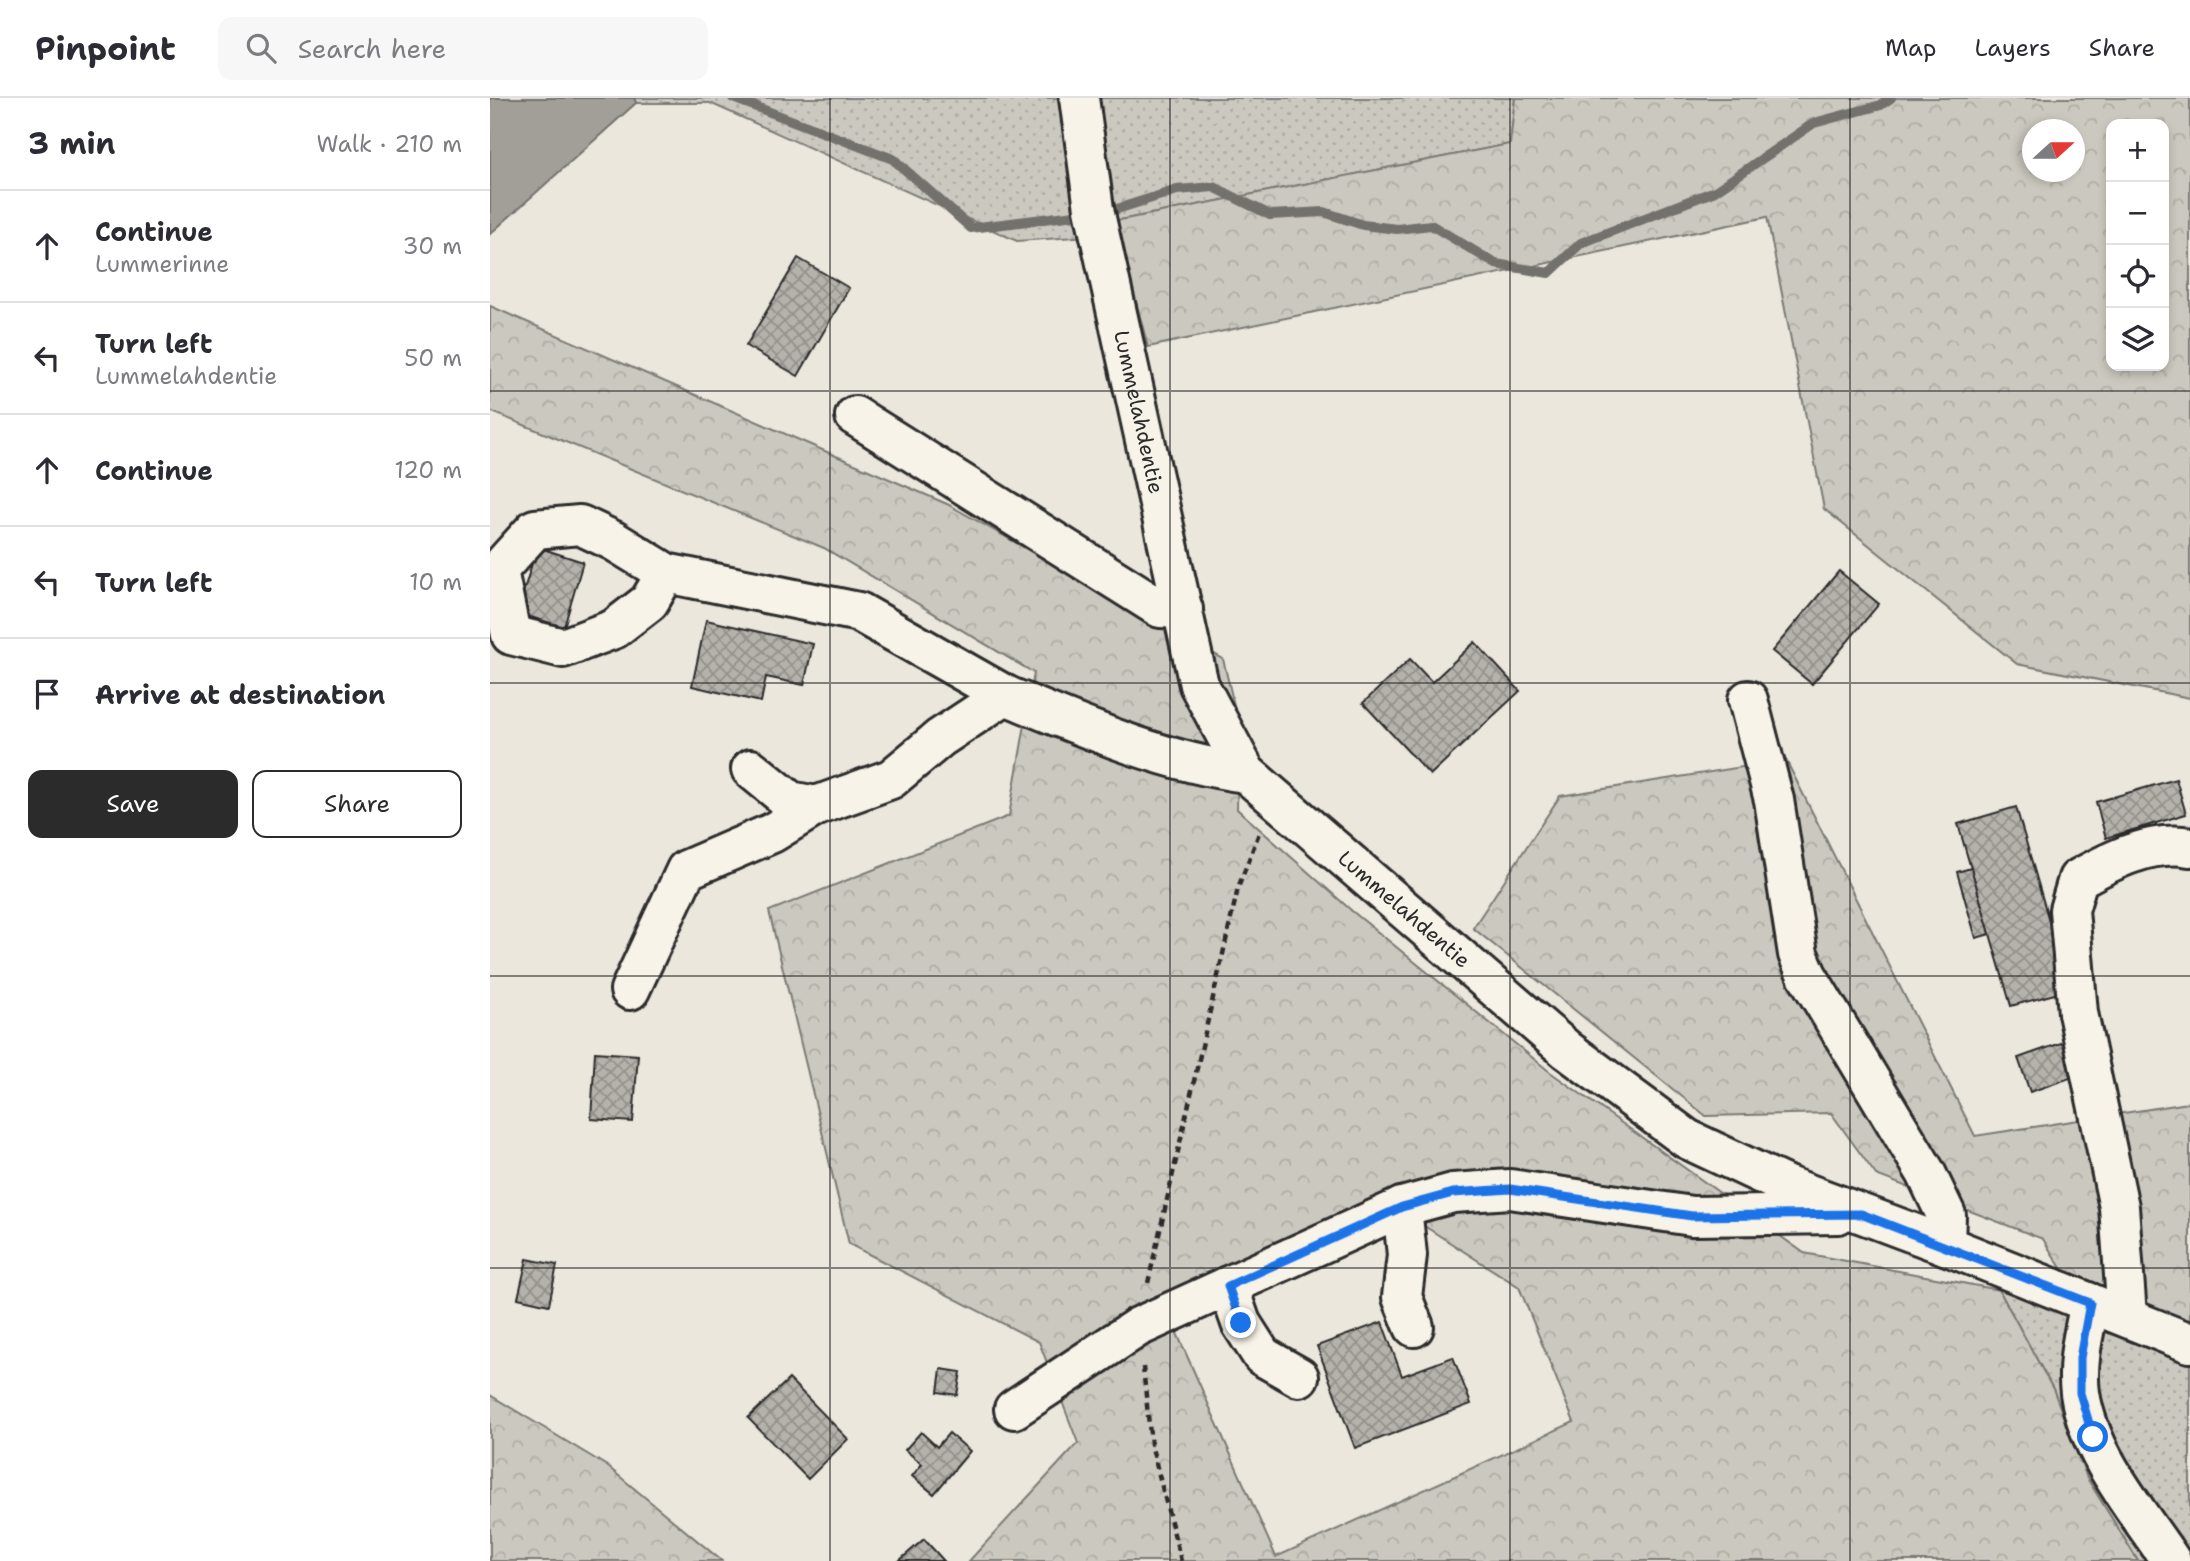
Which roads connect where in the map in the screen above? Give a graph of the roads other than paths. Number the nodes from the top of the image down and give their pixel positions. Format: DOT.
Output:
graph roads {
  1 [pos="1079,98"];
  2 [pos="855,416"];
  3 [pos="666,573"];
  4 [pos="1182,609"];
  5 [pos="1006,695"];
  6 [pos="1748,700"];
  7 [pos="751,769"];
  8 [pos="1260,785"];
  9 [pos="816,806"];
  10 [pos="2190,847"];
  11 [pos="631,990"];
  12 [pos="1402,1207"];
  13 [pos="1861,1214"];
  14 [pos="1945,1245"];
  15 [pos="1228,1286"];
  16 [pos="2090,1303"];
  17 [pos="2127,1316"];
  18 [pos="1414,1327"];
  19 [pos="2190,1343"];
  20 [pos="1299,1377"];
  21 [pos="1014,1409"];
  22 [pos="2171,1561"];
  1 -- 4 [label="street, Lummelahdentie"];
  2 -- 4 [label="street"];
  3 -- 5 [label="street"];
  4 -- 8 [label="street, Lummelahdentie"];
  5 -- 8 [label="street"];
  5 -- 9 [label="street"];
  6 -- 14 [label="street"];
  7 -- 9 [label="street"];
  8 -- 13 [label="street, Lummelahdentie"];
  9 -- 11 [label="street"];
  10 -- 17 [label="street"];
  12 -- 13 [label="street"];
  12 -- 15 [label="street"];
  12 -- 18 [label="street"];
  13 -- 14 [label="street, Lummelahdentie"];
  14 -- 16 [label="street, Lummelahdentie"];
  15 -- 20 [label="street"];
  15 -- 21 [label="street"];
  16 -- 17 [label="street, Lummelahdentie"];
  16 -- 22 [label="street"];
  17 -- 19 [label="street, Lummelahdentie"];
}
